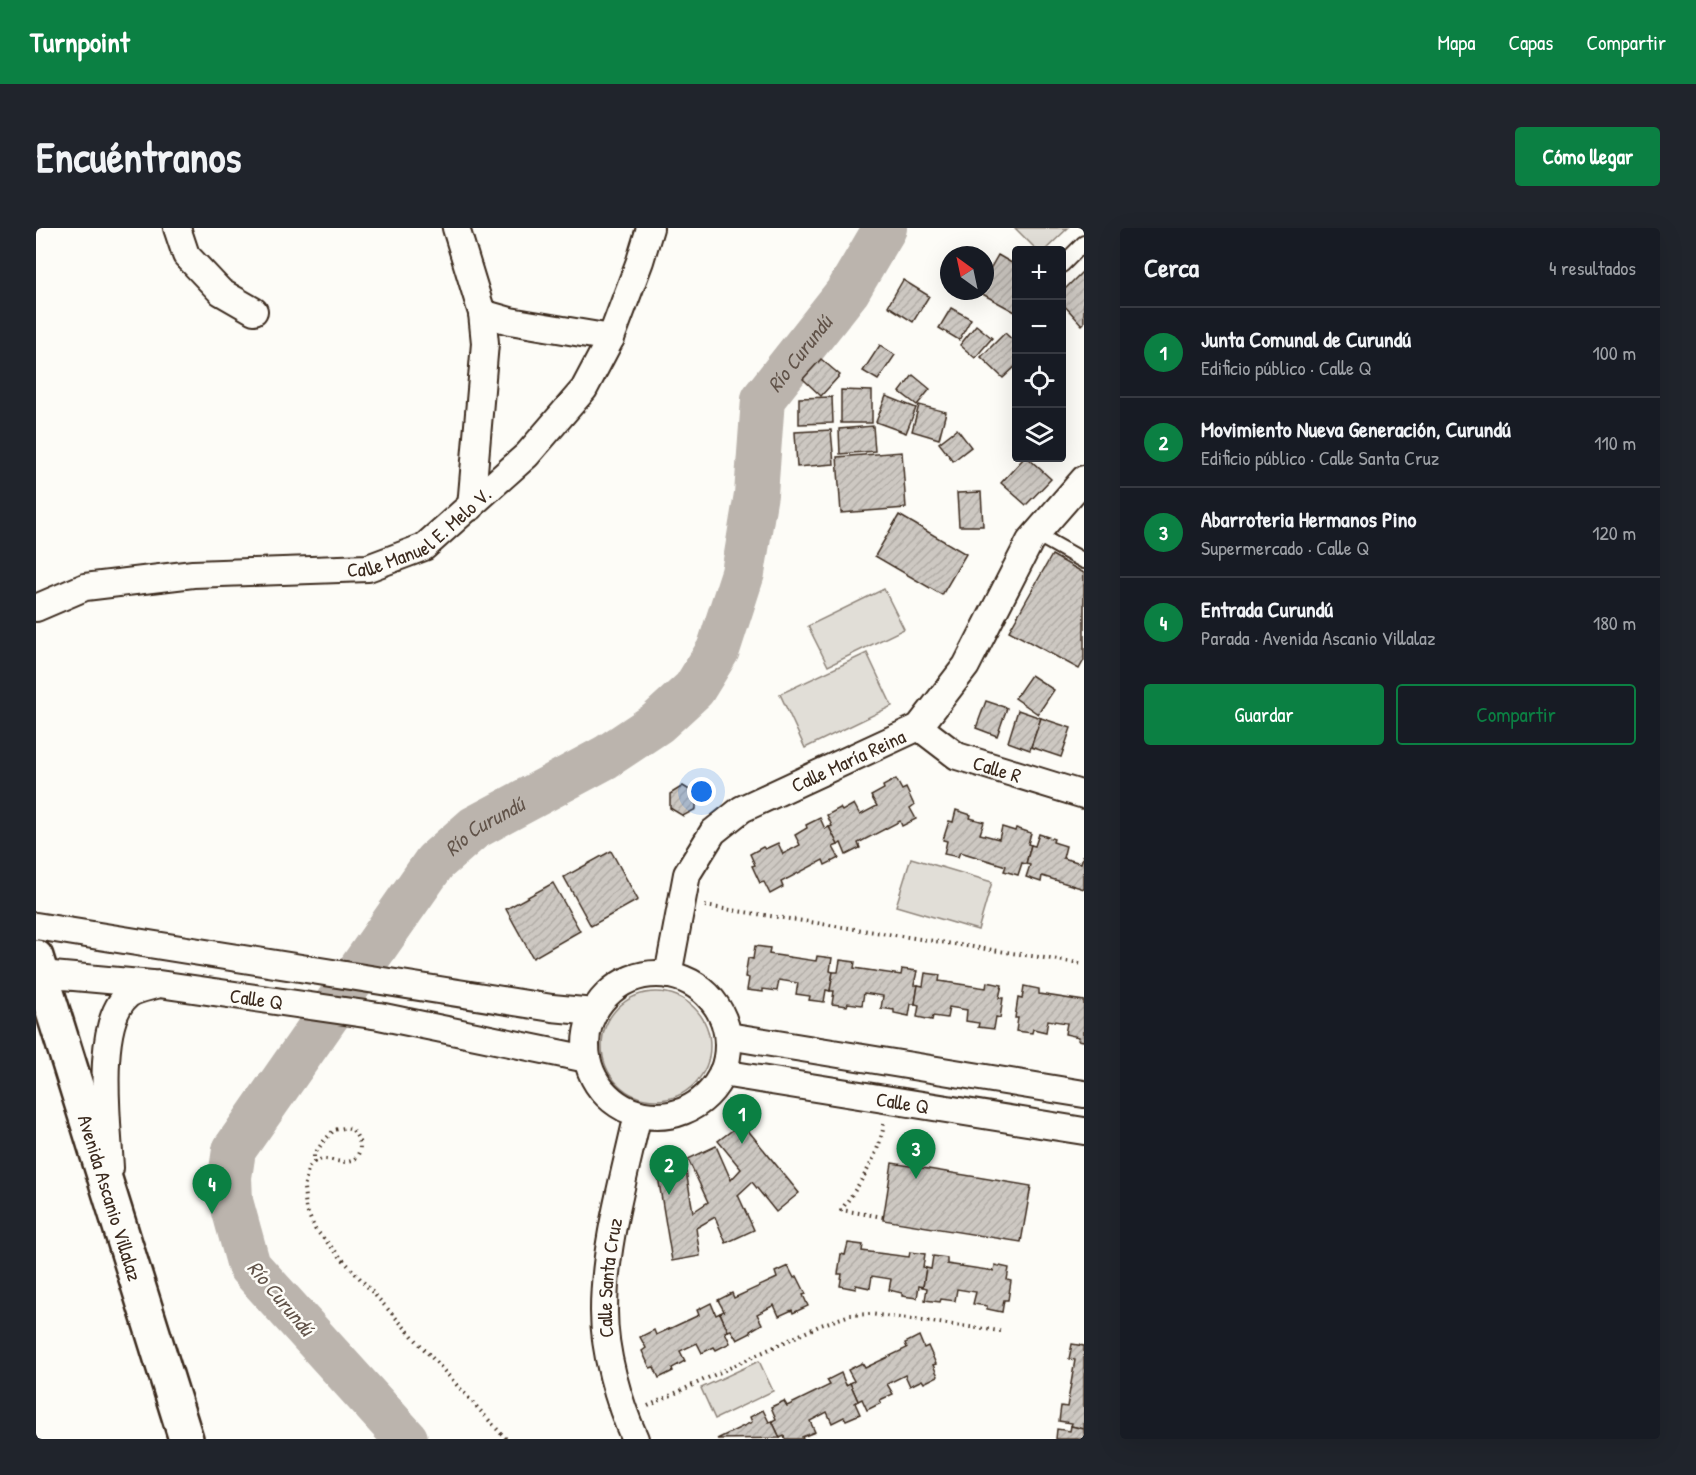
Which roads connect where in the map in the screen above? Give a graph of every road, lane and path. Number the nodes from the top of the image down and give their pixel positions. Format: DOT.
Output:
graph roads {
  1 [pos="177,228"];
  2 [pos="456,228"];
  3 [pos="650,228"];
  4 [pos="1084,243"];
  5 [pos="1066,261"];
  6 [pos="254,311"];
  7 [pos="482,313"];
  8 [pos="611,338"];
  9 [pos="1084,479"];
  10 [pos="471,507"];
  11 [pos="1036,534"];
  12 [pos="1084,561"];
  13 [pos="36,608"];
  14 [pos="919,727"];
  15 [pos="1084,795"];
  16 [pos="698,905"];
  17 [pos="36,926"];
  18 [pos="1084,964"];
  19 [pos="39,966"];
  20 [pos="668,975"];
  21 [pos="159,984"];
  22 [pos="594,1012"];
  23 [pos="728,1036"];
  24 [pos="587,1059"];
  25 [pos="722,1073"];
  26 [pos="1084,1094"];
  27 [pos="638,1114"];
  28 [pos="884,1120"];
  29 [pos="1084,1131"];
  30 [pos="314,1162"];
  31 [pos="111,1192"];
  32 [pos="883,1217"];
  33 [pos="1000,1332"];
  34 [pos="641,1409"];
  35 [pos="186,1439"];
  36 [pos="506,1439"];
  37 [pos="635,1439"];
  1 -- 6 [label="street"];
  2 -- 7 [label="street"];
  3 -- 8 [label="street, Calle Manuel E. Melo V."];
  4 -- 5 [label="lane"];
  7 -- 8 [label="street"];
  7 -- 10 [label="street"];
  8 -- 10 [label="street, Calle Manuel E. Melo V."];
  9 -- 11 [label="street, Calle María Reina"];
  10 -- 13 [label="street, Calle Manuel E. Melo V."];
  11 -- 12 [label="lane"];
  11 -- 14 [label="street, Calle María Reina"];
  14 -- 15 [label="street, Calle R"];
  14 -- 20 [label="street, Calle María Reina"];
  16 -- 18 [label="path"];
  17 -- 22 [label="street, Calle Q"];
  19 -- 21 [label="street"];
  19 -- 31 [label="main road, Avenida Ascanio Villalaz"];
  20 -- 22 [label="street"];
  20 -- 23 [label="street"];
  21 -- 24 [label="street, Calle Q"];
  21 -- 31 [label="street, Calle Q"];
  22 -- 24 [label="street"];
  23 -- 25 [label="street"];
  23 -- 26 [label="street, Calle Q"];
  24 -- 27 [label="street"];
  25 -- 27 [label="street"];
  25 -- 29 [label="street, Calle Q"];
  27 -- 37 [label="street, Calle Santa Cruz"];
  28 -- 32 [label="path"];
  30 -- 30 [label="path"];
  30 -- 36 [label="path"];
  31 -- 35 [label="main road, Avenida Ascanio Villalaz"];
  33 -- 34 [label="path"];
}
